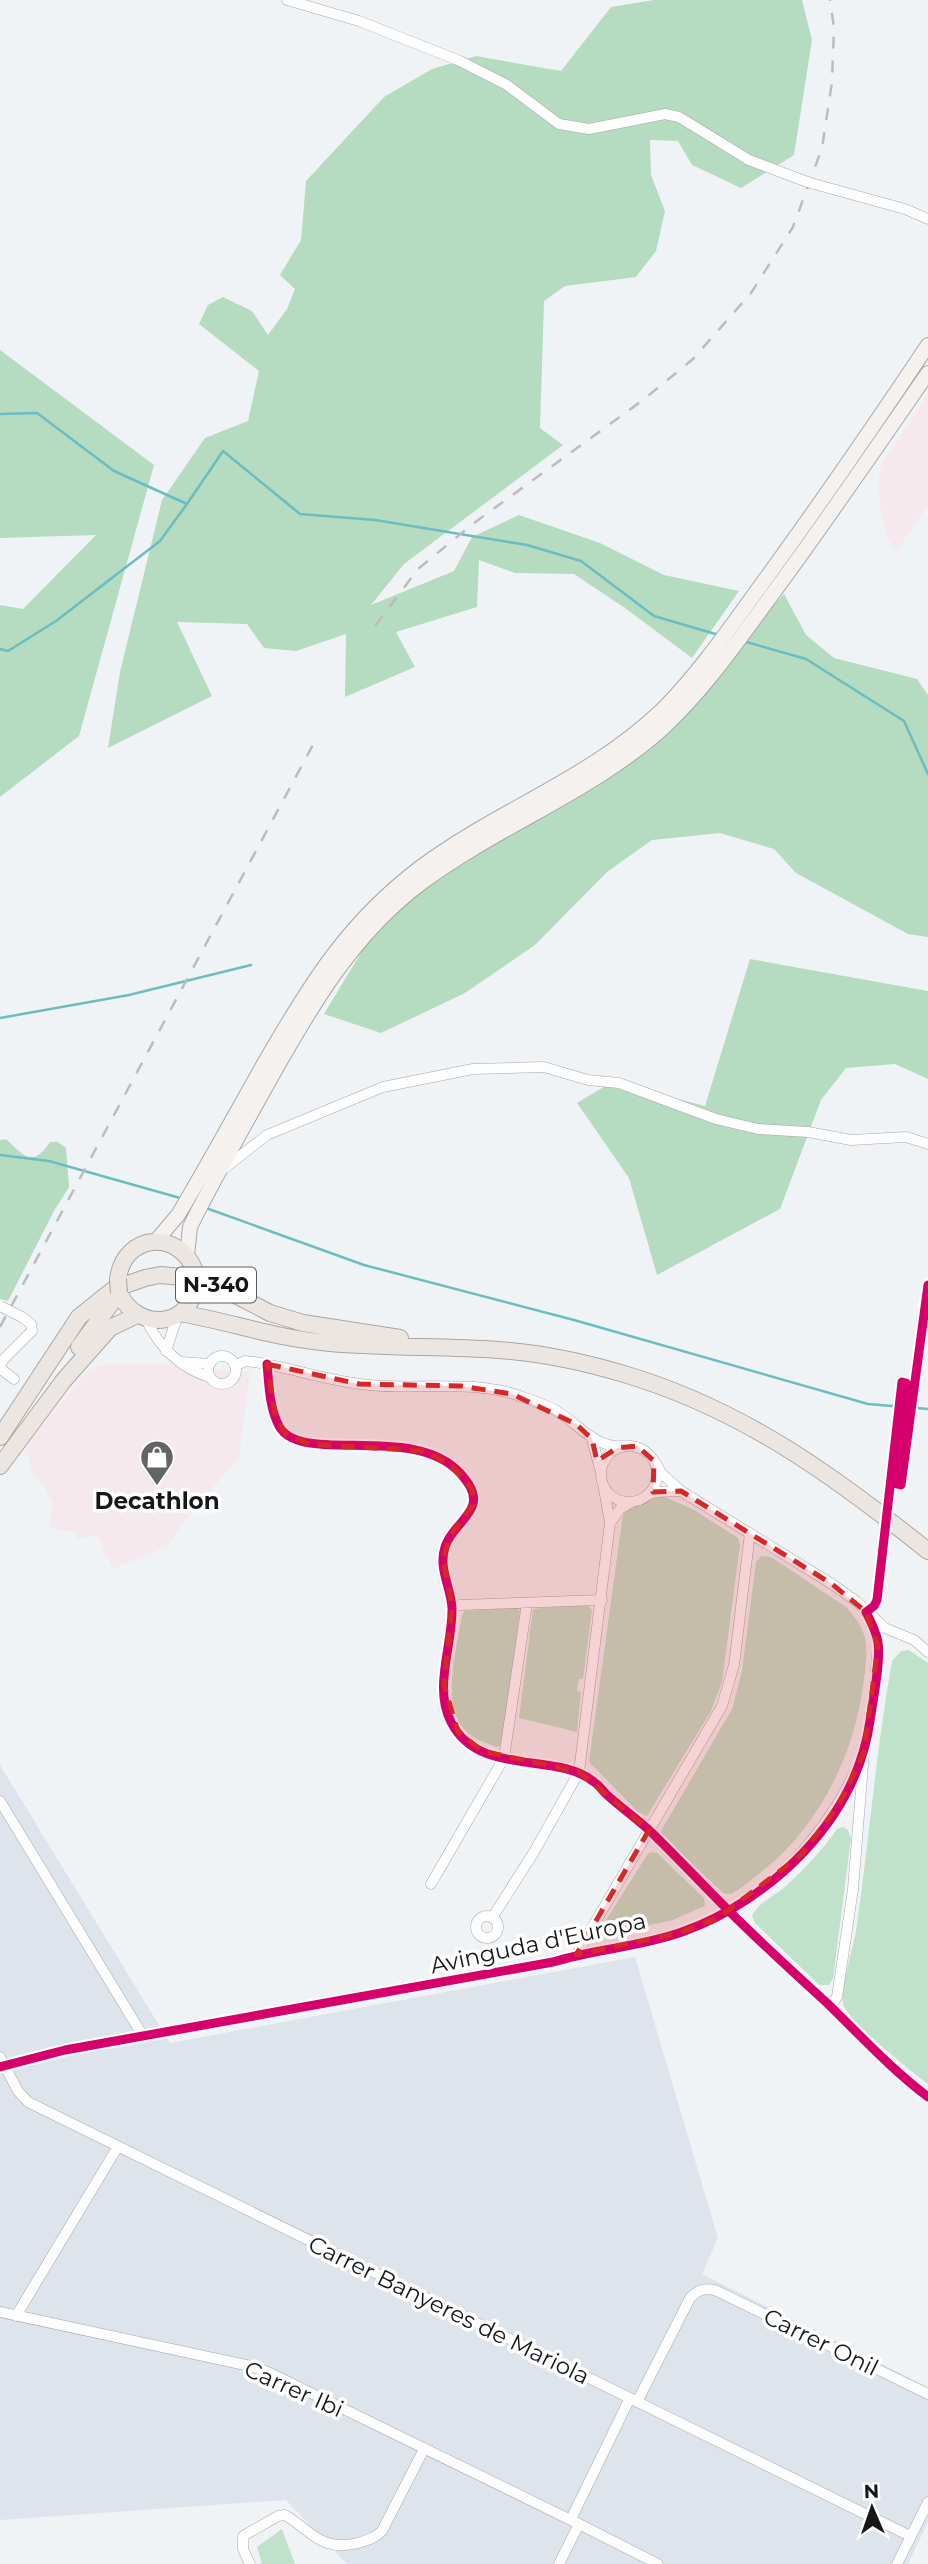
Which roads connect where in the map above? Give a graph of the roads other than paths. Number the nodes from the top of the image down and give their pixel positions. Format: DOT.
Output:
graph roads {
  1 [pos="287,0"];
  2 [pos="928,219"];
  3 [pos="928,345"];
  4 [pos="928,373"];
  5 [pos="928,1144"];
  6 [pos="218,1173"];
  7 [pos="155,1242"];
  8 [pos="187,1255"];
  9 [pos="195,1283"];
  10 [pos="119,1286"];
  11 [pos="0,1306"];
  12 [pos="179,1313"];
  13 [pos="142,1317"];
  14 [pos="221,1320"];
  15 [pos="499,1350"];
  16 [pos="166,1351"];
  17 [pos="180,1363"];
  18 [pos="210,1363"];
  19 [pos="267,1364"];
  20 [pos="235,1366"];
  21 [pos="210,1377"];
  22 [pos="14,1379"];
  23 [pos="0,1437"];
  24 [pos="592,1439"];
  25 [pos="0,1445"];
  26 [pos="624,1446"];
  27 [pos="655,1462"];
  28 [pos="0,1466"];
  29 [pos="600,1473"];
  30 [pos="603,1485"];
  31 [pos="681,1491"];
  32 [pos="646,1496"];
  33 [pos="635,1501"];
  34 [pos="610,1522"];
  35 [pos="750,1533"];
  36 [pos="928,1551"];
  37 [pos="602,1600"];
  38 [pos="527,1603"];
  39 [pos="452,1607"];
  40 [pos="866,1612"];
  41 [pos="928,1652"];
  42 [pos="864,1753"];
  43 [pos="504,1758"];
  44 [pos="579,1772"];
  45 [pos="0,1801"];
  46 [pos="649,1830"];
  47 [pos="431,1884"];
  48 [pos="729,1912"];
  49 [pos="492,1918"];
  50 [pos="576,1955"];
  51 [pos="830,2007"];
  52 [pos="143,2036"];
  53 [pos="1,2063"];
  54 [pos="928,2096"];
  55 [pos="117,2148"];
  56 [pos="0,2312"];
  57 [pos="16,2316"];
  58 [pos="928,2394"];
  59 [pos="634,2400"];
  60 [pos="424,2449"];
  61 [pos="928,2502"];
  62 [pos="575,2521"];
  63 [pos="910,2536"];
  64 [pos="250,2564"];
  65 [pos="559,2564"];
  66 [pos="658,2564"];
  67 [pos="897,2564"];
  1 -- 2 [label="street, bridge"];
  3 -- 7 [label="main road"];
  4 -- 6 [label="main road"];
  5 -- 6 [label="street"];
  6 -- 8 [label="main road"];
  7 -- 8 [label="main road, N-340"];
  7 -- 10 [label="main road, N-340"];
  8 -- 9 [label="main road, N-340"];
  9 -- 12 [label="main road, N-340"];
  9 -- 14 [label="main road, N-340"];
  10 -- 13 [label="main road"];
  10 -- 25 [label="main road, N-340"];
  11 -- 22 [label="street, bridge"];
  12 -- 13 [label="main road, N-340"];
  12 -- 14 [label="main road, N-340"];
  12 -- 16 [label="street"];
  13 -- 16 [label="street"];
  13 -- 28 [label="main road, N-340"];
  14 -- 15 [label="main road, N-340"];
  15 -- 23 [label="main road, N-340"];
  15 -- 36 [label="main road, N-340"];
  16 -- 17 [label="street"];
  17 -- 18 [label="street"];
  17 -- 21 [label="street"];
  18 -- 20 [label="street"];
  18 -- 21 [label="street"];
  19 -- 20 [label="street"];
  19 -- 24 [label="street"];
  19 -- 39 [label="street"];
  20 -- 21 [label="street"];
  24 -- 26 [label="street"];
  24 -- 29 [label="street"];
  26 -- 27 [label="street"];
  26 -- 29 [label="street"];
  27 -- 31 [label="street"];
  27 -- 32 [label="street"];
  29 -- 30 [label="street"];
  30 -- 33 [label="street"];
  30 -- 34 [label="street"];
  31 -- 32 [label="street"];
  31 -- 35 [label="street"];
  32 -- 33 [label="street"];
  33 -- 34 [label="street"];
  34 -- 37 [label="street"];
  35 -- 40 [label="street"];
  35 -- 46 [label="street"];
  37 -- 38 [label="street"];
  37 -- 44 [label="street"];
  38 -- 39 [label="street"];
  38 -- 43 [label="street"];
  39 -- 43 [label="street"];
  40 -- 41 [label="street"];
  40 -- 42 [label="street"];
  42 -- 48 [label="street, Avinguda d'Europa"];
  42 -- 51 [label="street"];
  43 -- 44 [label="street"];
  43 -- 47 [label="street"];
  44 -- 46 [label="street"];
  44 -- 49 [label="street"];
  45 -- 52 [label="street"];
  46 -- 48 [label="street"];
  46 -- 50 [label="street"];
  48 -- 50 [label="street, Avinguda d'Europa"];
  48 -- 51 [label="street"];
  50 -- 52 [label="street, Avinguda d'Europa"];
  51 -- 54 [label="street"];
  52 -- 53 [label="street, Avinguda d'Europa"];
  53 -- 55 [label="street, Carrer Banyeres de Mariola"];
  55 -- 57 [label="street"];
  55 -- 59 [label="street, Carrer Banyeres de Mariola"];
  56 -- 57 [label="street, Carrer Ibi"];
  57 -- 60 [label="street, Carrer Ibi"];
  58 -- 59 [label="street, Carrer Onil"];
  59 -- 62 [label="street"];
  59 -- 63 [label="street, Carrer Banyeres de Mariola"];
  60 -- 62 [label="street, Carrer Ibi"];
  60 -- 64 [label="street"];
  61 -- 63 [label="street"];
  62 -- 65 [label="street"];
  62 -- 66 [label="street, Carrer Ibi"];
  63 -- 67 [label="street"];
}
